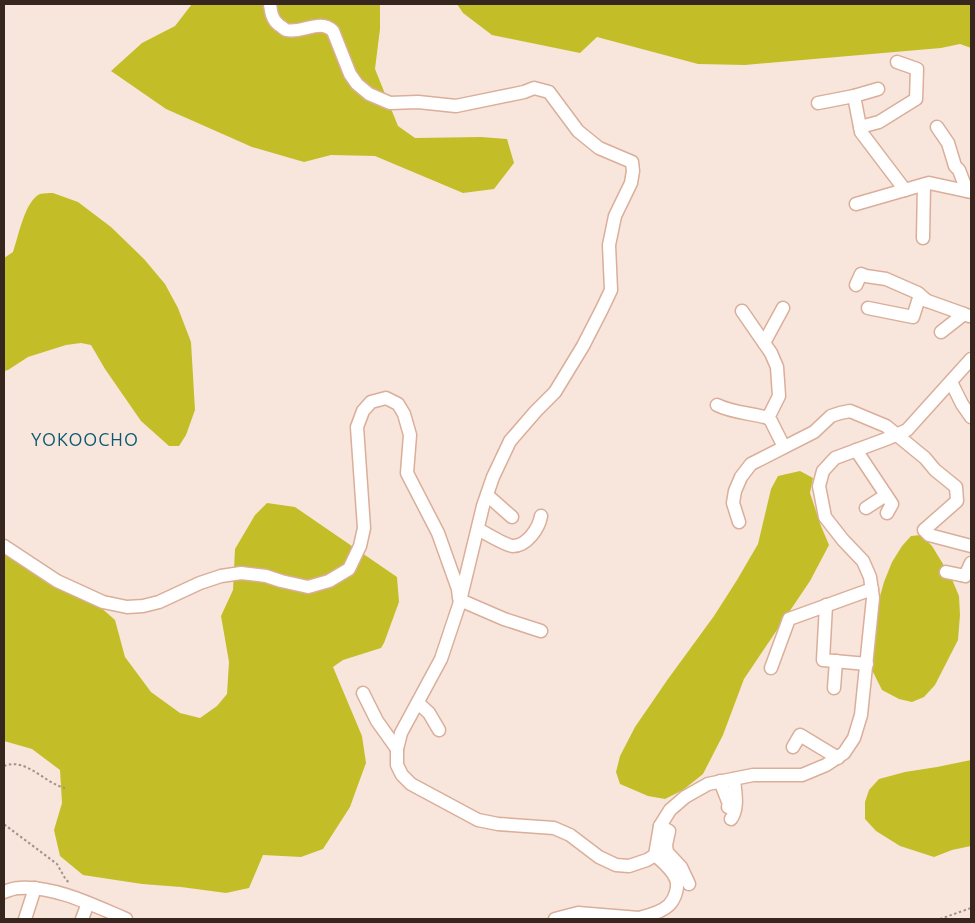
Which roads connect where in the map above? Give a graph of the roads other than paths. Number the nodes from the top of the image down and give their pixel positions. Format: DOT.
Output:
graph roads {
  1 [pos="270,4"];
  2 [pos="897,62"];
  3 [pos="878,90"];
  4 [pos="854,96"];
  5 [pos="818,103"];
  6 [pos="860,127"];
  7 [pos="937,127"];
  8 [pos="924,185"];
  9 [pos="905,190"];
  10 [pos="969,191"];
  11 [pos="856,204"];
  12 [pos="923,238"];
  13 [pos="856,285"];
  14 [pos="927,301"];
  15 [pos="783,308"];
  16 [pos="868,308"];
  17 [pos="742,311"];
  18 [pos="968,315"];
  19 [pos="942,332"];
  20 [pos="764,343"];
  21 [pos="971,359"];
  22 [pos="951,382"];
  23 [pos="717,406"];
  24 [pos="971,417"];
  25 [pos="768,418"];
  26 [pos="896,435"];
  27 [pos="784,447"];
  28 [pos="856,450"];
  29 [pos="886,495"];
  30 [pos="487,496"];
  31 [pos="866,508"];
  32 [pos="887,513"];
  33 [pos="541,516"];
  34 [pos="512,517"];
  35 [pos="739,522"];
  36 [pos="478,529"];
  37 [pos="4,546"];
  38 [pos="971,546"];
  39 [pos="971,563"];
  40 [pos="946,572"];
  41 [pos="872,589"];
  42 [pos="460,603"];
  43 [pos="826,605"];
  44 [pos="541,631"];
  45 [pos="836,661"];
  46 [pos="866,664"];
  47 [pos="771,668"];
  48 [pos="834,688"];
  49 [pos="363,693"];
  50 [pos="418,703"];
  51 [pos="439,730"];
  52 [pos="793,747"];
  53 [pos="397,749"];
  54 [pos="838,758"];
  55 [pos="734,779"];
  56 [pos="720,781"];
  57 [pos="660,826"];
  58 [pos="655,855"];
  59 [pos="689,884"];
  60 [pos="35,888"];
  61 [pos="4,892"];
  62 [pos="82,901"];
  63 [pos="25,919"];
  64 [pos="82,919"];
  65 [pos="126,919"];
  66 [pos="555,919"];
  1 -- 30 [label="street"];
  2 -- 6 [label="street"];
  3 -- 4 [label="street"];
  4 -- 5 [label="street"];
  4 -- 6 [label="street"];
  6 -- 9 [label="street"];
  7 -- 10 [label="street"];
  8 -- 9 [label="street"];
  8 -- 10 [label="street"];
  8 -- 12 [label="street"];
  9 -- 11 [label="street"];
  13 -- 14 [label="street"];
  14 -- 16 [label="street"];
  14 -- 18 [label="street"];
  15 -- 20 [label="street"];
  17 -- 20 [label="street"];
  18 -- 19 [label="street"];
  20 -- 25 [label="street"];
  21 -- 22 [label="street"];
  22 -- 24 [label="street"];
  22 -- 26 [label="street"];
  23 -- 25 [label="street"];
  25 -- 27 [label="street"];
  26 -- 27 [label="street"];
  26 -- 28 [label="street"];
  26 -- 38 [label="street"];
  27 -- 35 [label="street"];
  28 -- 29 [label="street"];
  28 -- 41 [label="street"];
  29 -- 31 [label="street"];
  29 -- 32 [label="street"];
  30 -- 34 [label="street"];
  30 -- 36 [label="street"];
  33 -- 36 [label="street"];
  36 -- 42 [label="street"];
  37 -- 42 [label="street"];
  39 -- 40 [label="street"];
  41 -- 43 [label="street"];
  41 -- 46 [label="street"];
  42 -- 44 [label="street"];
  42 -- 50 [label="street"];
  43 -- 45 [label="street"];
  43 -- 47 [label="street"];
  45 -- 46 [label="street"];
  45 -- 48 [label="street"];
  46 -- 54 [label="street"];
  49 -- 53 [label="street"];
  50 -- 51 [label="street"];
  50 -- 53 [label="street"];
  52 -- 54 [label="street"];
  53 -- 58 [label="street"];
  54 -- 55 [label="street"];
  55 -- 56 [label="street"];
  55 -- 56 [label="street"];
  56 -- 57 [label="street"];
  57 -- 58 [label="street"];
  57 -- 59 [label="street"];
  58 -- 66 [label="street"];
  60 -- 61 [label="street"];
  60 -- 62 [label="street"];
  60 -- 63 [label="street"];
  62 -- 64 [label="street"];
  62 -- 65 [label="street"];
}
